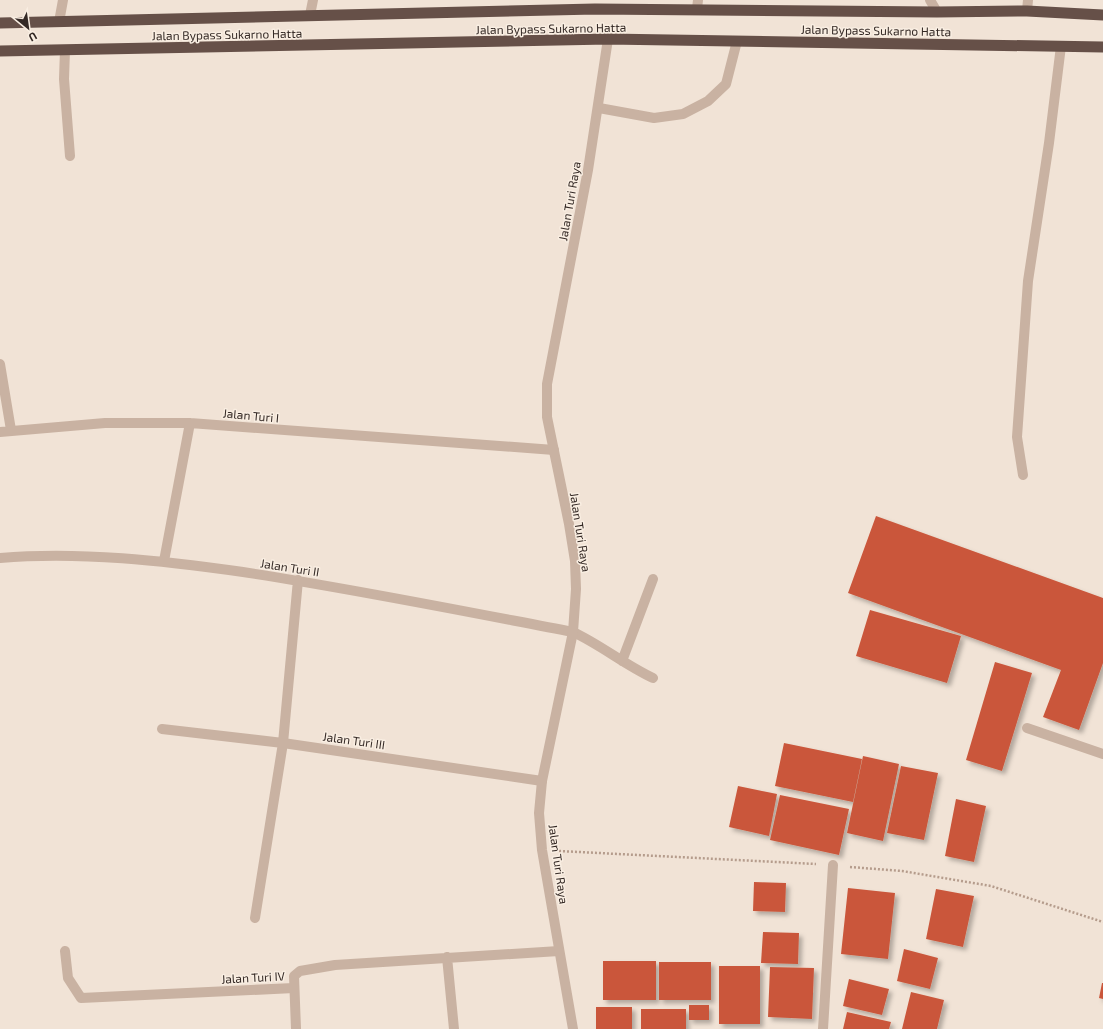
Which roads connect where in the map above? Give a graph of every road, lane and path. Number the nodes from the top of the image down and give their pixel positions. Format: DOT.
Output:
graph roads {
  1 [pos="63,0"];
  2 [pos="313,0"];
  3 [pos="930,0"];
  4 [pos="698,5"];
  5 [pos="1028,5"];
  6 [pos="937,12"];
  7 [pos="310,15"];
  8 [pos="1103,15"];
  9 [pos="59,22"];
  10 [pos="0,23"];
  11 [pos="608,39"];
  12 [pos="737,42"];
  13 [pos="1061,46"];
  14 [pos="1103,48"];
  15 [pos="65,50"];
  16 [pos="0,51"];
  17 [pos="599,108"];
  18 [pos="70,156"];
  19 [pos="0,364"];
  20 [pos="190,423"];
  21 [pos="11,430"];
  22 [pos="0,432"];
  23 [pos="554,450"];
  24 [pos="1023,475"];
  25 [pos="0,558"];
  26 [pos="164,561"];
  27 [pos="653,578"];
  28 [pos="298,580"];
  29 [pos="573,632"];
  30 [pos="622,661"];
  31 [pos="653,678"];
  32 [pos="1026,728"];
  33 [pos="162,729"];
  34 [pos="283,743"];
  35 [pos="1103,754"];
  36 [pos="542,781"];
  37 [pos="542,850"];
  38 [pos="833,865"];
  39 [pos="255,918"];
  40 [pos="1103,922"];
  41 [pos="65,950"];
  42 [pos="558,951"];
  43 [pos="447,957"];
  44 [pos="294,988"];
  45 [pos="296,1029"];
  46 [pos="454,1029"];
  47 [pos="573,1029"];
  48 [pos="823,1029"];
  1 -- 9 [label="street"];
  2 -- 7 [label="street"];
  3 -- 6 [label="street"];
  4 -- 6 [label="highway, Jalan Bypass Sukarno Hatta"];
  4 -- 7 [label="highway, Jalan Bypass Sukarno Hatta"];
  5 -- 6 [label="highway, Jalan Bypass Sukarno Hatta"];
  5 -- 8 [label="highway, Jalan Bypass Sukarno Hatta"];
  7 -- 9 [label="highway, Jalan Bypass Sukarno Hatta"];
  9 -- 10 [label="highway, Jalan Bypass Sukarno Hatta"];
  11 -- 12 [label="highway, Jalan Bypass Sukarno Hatta"];
  11 -- 15 [label="highway, Jalan Bypass Sukarno Hatta"];
  11 -- 17 [label="street, Jalan Turi Raya"];
  12 -- 13 [label="highway, Jalan Bypass Sukarno Hatta"];
  12 -- 17 [label="street"];
  13 -- 14 [label="highway, Jalan Bypass Sukarno Hatta"];
  13 -- 24 [label="street"];
  15 -- 16 [label="highway, Jalan Bypass Sukarno Hatta"];
  15 -- 18 [label="street"];
  17 -- 23 [label="street, Jalan Turi Raya"];
  19 -- 21 [label="street"];
  20 -- 21 [label="street, Jalan Turi I"];
  20 -- 23 [label="street, Jalan Turi I"];
  20 -- 26 [label="street"];
  21 -- 22 [label="street, Jalan Turi I"];
  23 -- 29 [label="street, Jalan Turi Raya"];
  25 -- 26 [label="street, Jalan Turi II"];
  26 -- 28 [label="street, Jalan Turi II"];
  27 -- 30 [label="street"];
  28 -- 29 [label="street, Jalan Turi II"];
  28 -- 34 [label="street"];
  29 -- 30 [label="street, Jalan Turi II"];
  29 -- 36 [label="street, Jalan Turi Raya"];
  30 -- 31 [label="street, Jalan Turi II"];
  32 -- 35 [label="street"];
  33 -- 34 [label="street, Jalan Turi III"];
  34 -- 36 [label="street, Jalan Turi III"];
  34 -- 39 [label="street"];
  36 -- 37 [label="street, Jalan Turi Raya"];
  37 -- 38 [label="path"];
  37 -- 42 [label="street, Jalan Turi Raya"];
  38 -- 40 [label="path"];
  38 -- 48 [label="street"];
  41 -- 44 [label="street, Jalan Turi IV"];
  42 -- 43 [label="street, Jalan Turi IV"];
  42 -- 47 [label="street, Jalan Turi Raya"];
  43 -- 44 [label="street, Jalan Turi IV"];
  43 -- 46 [label="street"];
  44 -- 45 [label="street"];
}
